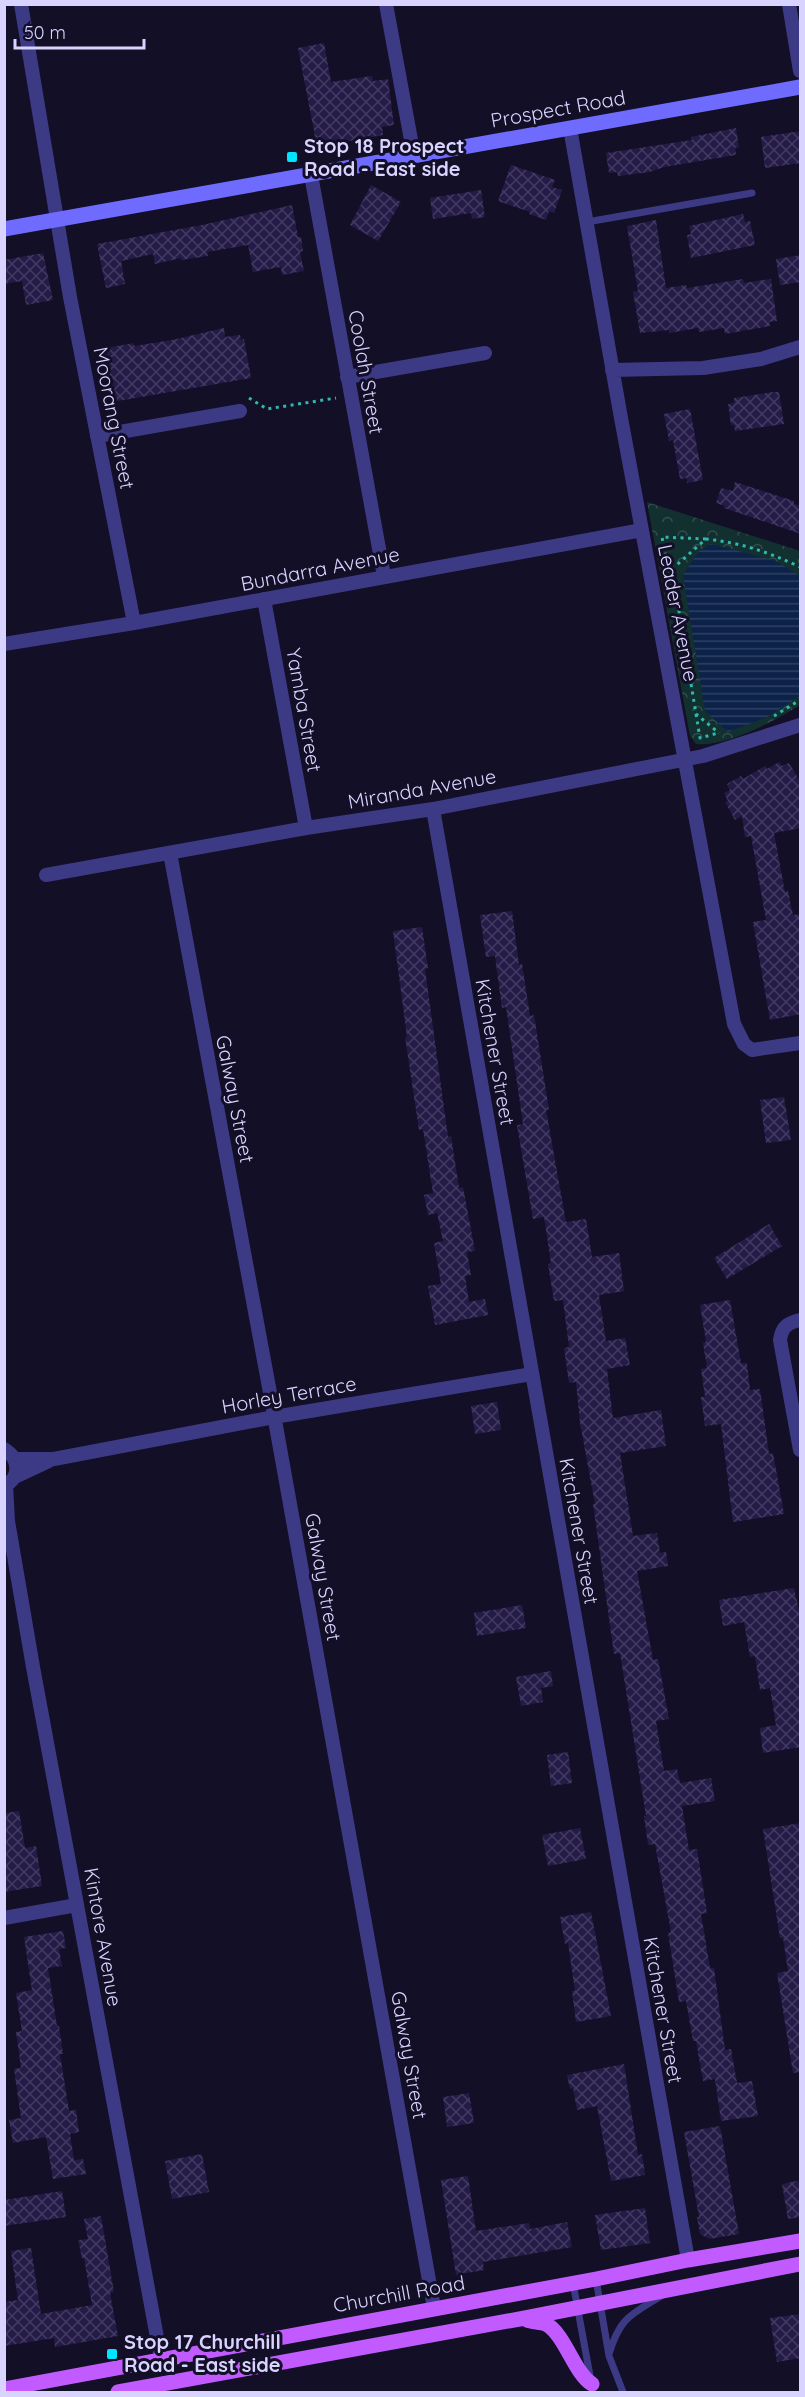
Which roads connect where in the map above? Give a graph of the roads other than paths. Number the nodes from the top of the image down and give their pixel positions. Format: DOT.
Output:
graph roads {
  1 [pos="21,4"];
  2 [pos="386,4"];
  3 [pos="789,4"];
  4 [pos="801,71"];
  5 [pos="801,87"];
  6 [pos="570,128"];
  7 [pos="414,156"];
  8 [pos="311,175"];
  9 [pos="752,193"];
  10 [pos="57,220"];
  11 [pos="587,222"];
  12 [pos="4,229"];
  13 [pos="801,347"];
  14 [pos="485,353"];
  15 [pos="612,370"];
  16 [pos="347,376"];
  17 [pos="240,411"];
  18 [pos="98,436"];
  19 [pos="642,530"];
  20 [pos="384,576"];
  21 [pos="264,599"];
  22 [pos="134,623"];
  23 [pos="4,644"];
  24 [pos="801,725"];
  25 [pos="685,759"];
  26 [pos="433,809"];
  27 [pos="306,828"];
  28 [pos="170,853"];
  29 [pos="46,875"];
  30 [pos="801,1043"];
  31 [pos="797,1321"];
  32 [pos="532,1374"];
  33 [pos="274,1417"];
  34 [pos="801,1450"];
  35 [pos="7,1451"];
  36 [pos="54,1459"];
  37 [pos="9,1483"];
  38 [pos="6,1517"];
  39 [pos="77,1905"];
  40 [pos="4,1918"];
  41 [pos="801,2241"];
  42 [pos="688,2260"];
  43 [pos="801,2264"];
  44 [pos="596,2279"];
  45 [pos="573,2283"];
  46 [pos="671,2289"];
  47 [pos="600,2304"];
  48 [pos="434,2308"];
  49 [pos="577,2308"];
  50 [pos="525,2318"];
  51 [pos="609,2356"];
  52 [pos="161,2359"];
  53 [pos="593,2388"];
  54 [pos="4,2389"];
  55 [pos="118,2392"];
  56 [pos="623,2392"];
  1 -- 10 [label="street, Moorang Street"];
  2 -- 7 [label="street"];
  3 -- 4 [label="street"];
  5 -- 6 [label="main road, Prospect Road"];
  6 -- 7 [label="main road, Prospect Road"];
  6 -- 11 [label="street, Leader Avenue"];
  7 -- 8 [label="main road, Prospect Road"];
  8 -- 10 [label="main road, Prospect Road"];
  8 -- 16 [label="street, Coolah Street"];
  9 -- 11 [label="lane"];
  10 -- 12 [label="main road, Prospect Road"];
  10 -- 18 [label="street, Moorang Street"];
  11 -- 15 [label="street, Leader Avenue"];
  13 -- 15 [label="street"];
  14 -- 16 [label="street"];
  15 -- 19 [label="street, Leader Avenue"];
  16 -- 20 [label="street, Coolah Street"];
  17 -- 18 [label="street"];
  18 -- 22 [label="street, Moorang Street"];
  19 -- 20 [label="street, Bundarra Avenue"];
  19 -- 25 [label="street, Leader Avenue"];
  20 -- 21 [label="street, Bundarra Avenue"];
  21 -- 22 [label="street, Bundarra Avenue"];
  21 -- 27 [label="street, Yamba Street"];
  22 -- 23 [label="street, Bundarra Avenue"];
  24 -- 25 [label="street, Miranda Avenue"];
  25 -- 26 [label="street, Miranda Avenue"];
  25 -- 30 [label="street, Leader Avenue"];
  26 -- 27 [label="street, Miranda Avenue"];
  26 -- 32 [label="street, Kitchener Street"];
  27 -- 28 [label="street, Miranda Avenue"];
  28 -- 29 [label="street, Miranda Avenue"];
  28 -- 33 [label="street, Galway Street"];
  31 -- 34 [label="street"];
  32 -- 33 [label="street, Horley Terrace"];
  32 -- 42 [label="street, Kitchener Street"];
  33 -- 36 [label="street, Horley Terrace"];
  33 -- 48 [label="street, Galway Street"];
  35 -- 36 [label="street, Horley Terrace"];
  35 -- 37 [label="street, Kintore Avenue"];
  36 -- 37 [label="street, Horley Terrace"];
  37 -- 38 [label="street, Kintore Avenue"];
  38 -- 39 [label="street, Kintore Avenue"];
  39 -- 40 [label="street"];
  39 -- 52 [label="street, Kintore Avenue"];
  41 -- 42 [label="main road, Churchill Road"];
  42 -- 44 [label="main road, Churchill Road"];
  43 -- 46 [label="main road"];
  44 -- 45 [label="main road, Churchill Road"];
  44 -- 47 [label="lane"];
  45 -- 48 [label="main road, Churchill Road"];
  45 -- 49 [label="lane"];
  46 -- 47 [label="main road"];
  46 -- 51 [label="lane"];
  47 -- 49 [label="main road"];
  47 -- 51 [label="lane"];
  48 -- 52 [label="main road, Churchill Road"];
  49 -- 50 [label="main road"];
  49 -- 53 [label="lane"];
  50 -- 53 [label="main road"];
  50 -- 55 [label="main road"];
  51 -- 56 [label="lane"];
  52 -- 54 [label="main road, Churchill Road"];
}
